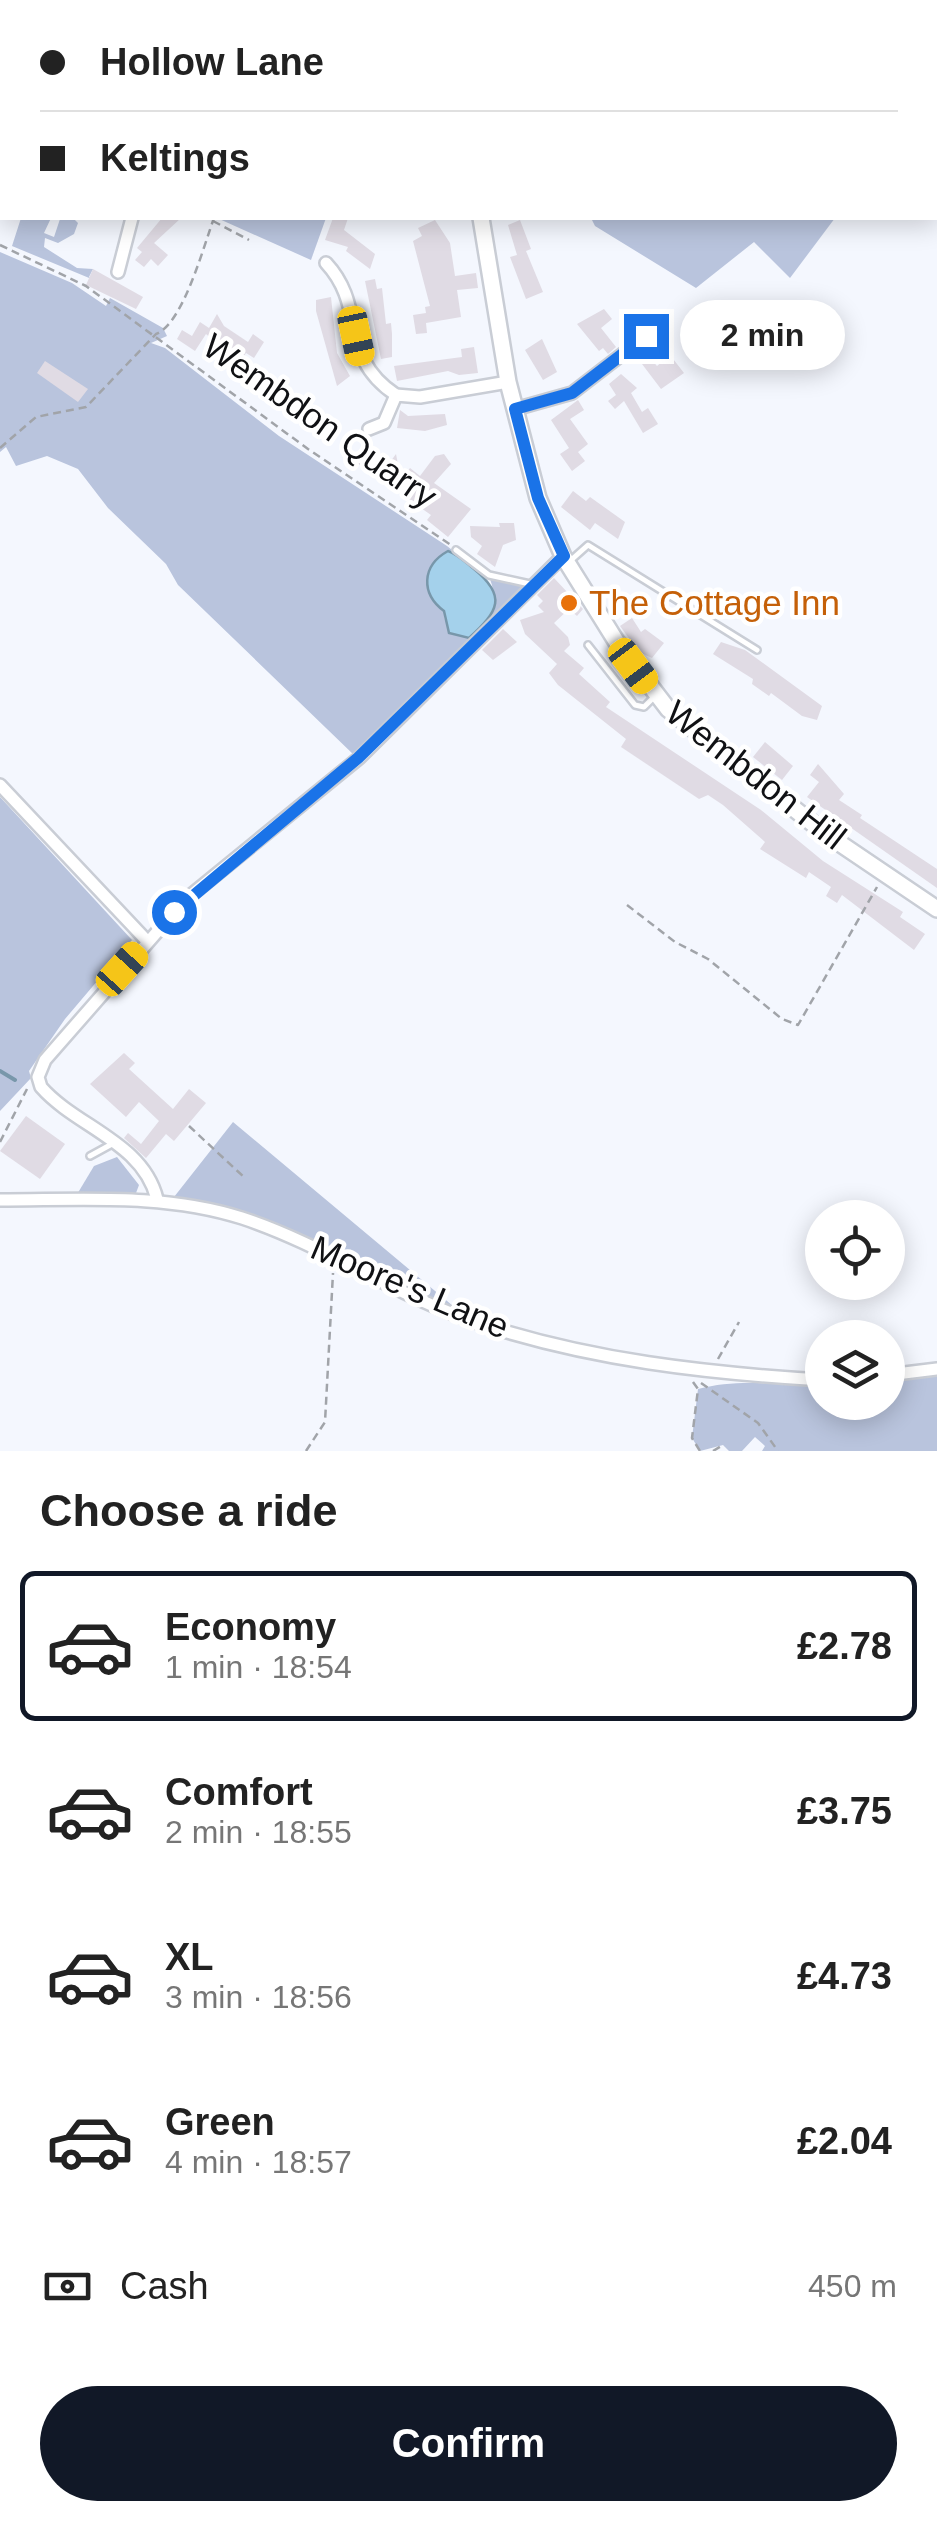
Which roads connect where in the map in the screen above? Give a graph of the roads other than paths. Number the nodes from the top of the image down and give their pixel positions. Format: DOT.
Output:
graph roads {
  1 [pos="131,220"];
  2 [pos="481,220"];
  3 [pos="326,263"];
  4 [pos="118,272"];
  5 [pos="648,335"];
  6 [pos="508,382"];
  7 [pos="396,395"];
  8 [pos="515,409"];
  9 [pos="369,429"];
  10 [pos="456,550"];
  11 [pos="566,560"];
  12 [pos="533,585"];
  13 [pos="588,645"];
  14 [pos="757,650"];
  15 [pos="655,696"];
  16 [pos="0,785"];
  17 [pos="937,909"];
  18 [pos="147,940"];
  19 [pos="115,1143"];
  20 [pos="90,1156"];
  21 [pos="156,1199"];
  22 [pos="0,1200"];
  23 [pos="937,1369"];
  24 [pos="905,1372"];
  25 [pos="805,1379"];
  1 -- 4 [label="street"];
  2 -- 6 [label="main road, Wembdon Hill"];
  3 -- 7 [label="street"];
  5 -- 8 [label="street"];
  6 -- 7 [label="street"];
  6 -- 8 [label="main road, Wembdon Hill"];
  7 -- 9 [label="street"];
  8 -- 11 [label="main road, Wembdon Hill"];
  10 -- 12 [label="lane"];
  11 -- 12 [label="street"];
  11 -- 14 [label="lane"];
  11 -- 15 [label="main road, Wembdon Hill"];
  12 -- 18 [label="street"];
  13 -- 15 [label="lane"];
  15 -- 17 [label="main road, Wembdon Hill"];
  16 -- 18 [label="street"];
  18 -- 19 [label="street"];
  19 -- 20 [label="lane"];
  19 -- 21 [label="street"];
  21 -- 22 [label="street, Moore's Lane"];
  21 -- 25 [label="street, Moore's Lane"];
  23 -- 24 [label="street"];
}
